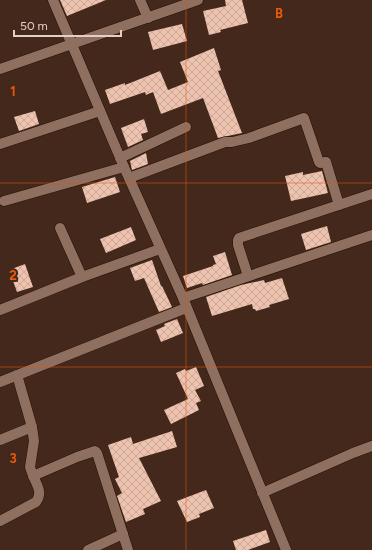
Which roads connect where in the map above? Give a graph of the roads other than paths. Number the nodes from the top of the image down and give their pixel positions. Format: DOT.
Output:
graph roads {
  1 [pos="53,0"];
  2 [pos="140,0"];
  3 [pos="198,0"];
  4 [pos="148,18"];
  5 [pos="72,44"];
  6 [pos="0,69"];
  7 [pos="100,111"];
  8 [pos="186,128"];
  9 [pos="0,144"];
  10 [pos="122,162"];
  11 [pos="128,178"];
  12 [pos="372,194"];
  13 [pos="4,201"];
  14 [pos="339,205"];
  15 [pos="60,228"];
  16 [pos="372,235"];
  17 [pos="160,249"];
  18 [pos="248,276"];
  19 [pos="82,277"];
  20 [pos="185,303"];
  21 [pos="0,310"];
  22 [pos="17,375"];
  23 [pos="0,382"];
  24 [pos="32,427"];
  25 [pos="0,440"];
  26 [pos="372,446"];
  27 [pos="33,476"];
  28 [pos="262,494"];
  29 [pos="0,521"];
  30 [pos="123,534"];
  31 [pos="88,550"];
  32 [pos="128,550"];
  33 [pos="286,550"];
  1 -- 5 [label="street"];
  2 -- 4 [label="street"];
  3 -- 4 [label="street"];
  4 -- 5 [label="street"];
  5 -- 6 [label="street"];
  5 -- 7 [label="street"];
  7 -- 9 [label="street"];
  7 -- 10 [label="street"];
  8 -- 10 [label="street"];
  10 -- 11 [label="street"];
  10 -- 13 [label="street"];
  11 -- 14 [label="street"];
  11 -- 17 [label="street"];
  12 -- 14 [label="street"];
  14 -- 18 [label="street"];
  15 -- 19 [label="street"];
  16 -- 18 [label="street"];
  17 -- 19 [label="street"];
  17 -- 20 [label="street"];
  18 -- 20 [label="street"];
  19 -- 21 [label="street"];
  20 -- 22 [label="street"];
  20 -- 28 [label="street"];
  22 -- 23 [label="street"];
  22 -- 24 [label="street"];
  24 -- 25 [label="street"];
  24 -- 27 [label="street"];
  26 -- 28 [label="street"];
  27 -- 29 [label="street"];
  27 -- 30 [label="street"];
  28 -- 33 [label="street"];
  30 -- 31 [label="street"];
  30 -- 32 [label="street"];
}
